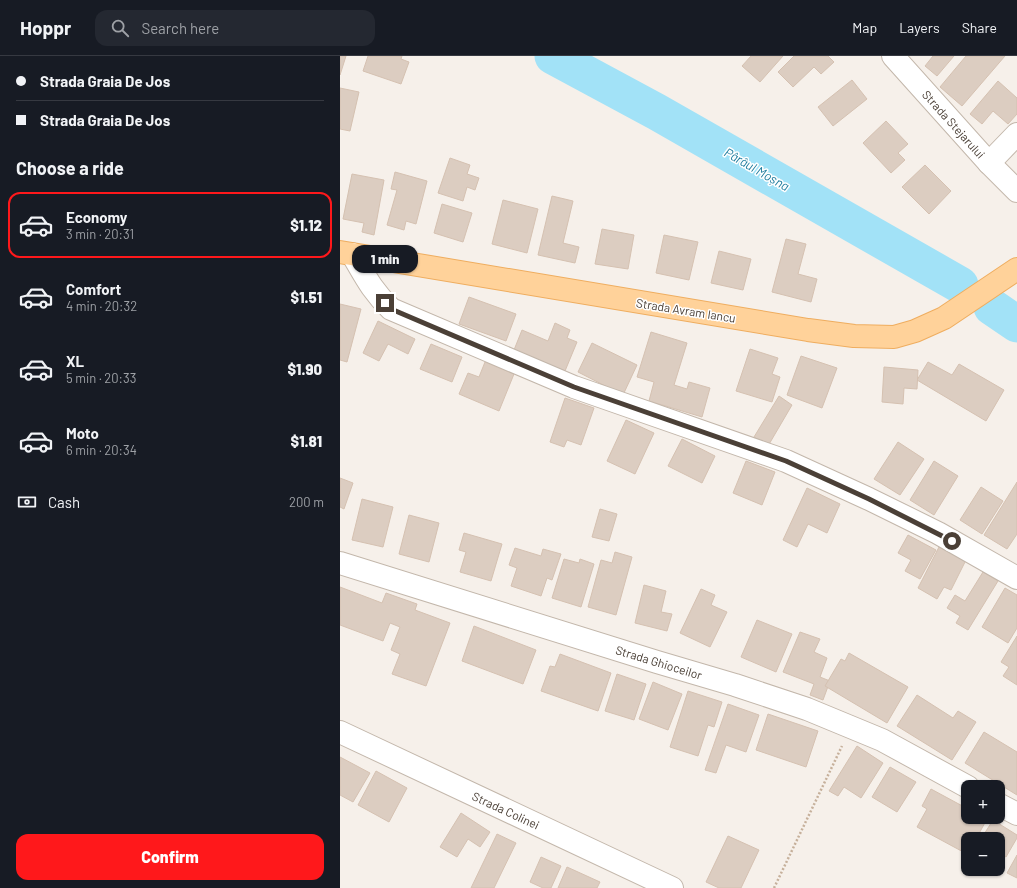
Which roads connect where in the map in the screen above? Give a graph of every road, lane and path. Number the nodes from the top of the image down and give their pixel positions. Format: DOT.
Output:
graph roads {
  1 [pos="893,56"];
  2 [pos="1017,134"];
  3 [pos="989,163"];
  4 [pos="1017,191"];
  5 [pos="346,253"];
  6 [pos="1017,269"];
  7 [pos="340,563"];
  8 [pos="1017,578"];
  9 [pos="851,727"];
  10 [pos="340,732"];
  11 [pos="961,783"];
  12 [pos="1005,808"];
  13 [pos="1017,814"];
  14 [pos="672,888"];
  15 [pos="774,888"];
  1 -- 3 [label="street, Strada Stejarului"];
  2 -- 3 [label="street"];
  3 -- 4 [label="street, Strada Stejarului"];
  5 -- 6 [label="main road, Strada Avram Iancu"];
  5 -- 8 [label="street"];
  7 -- 9 [label="street, Strada Ghioceilor"];
  9 -- 11 [label="street, Strada Ghioceilor"];
  9 -- 15 [label="path"];
  10 -- 14 [label="street, Strada Colinei"];
  12 -- 13 [label="street"];
}
